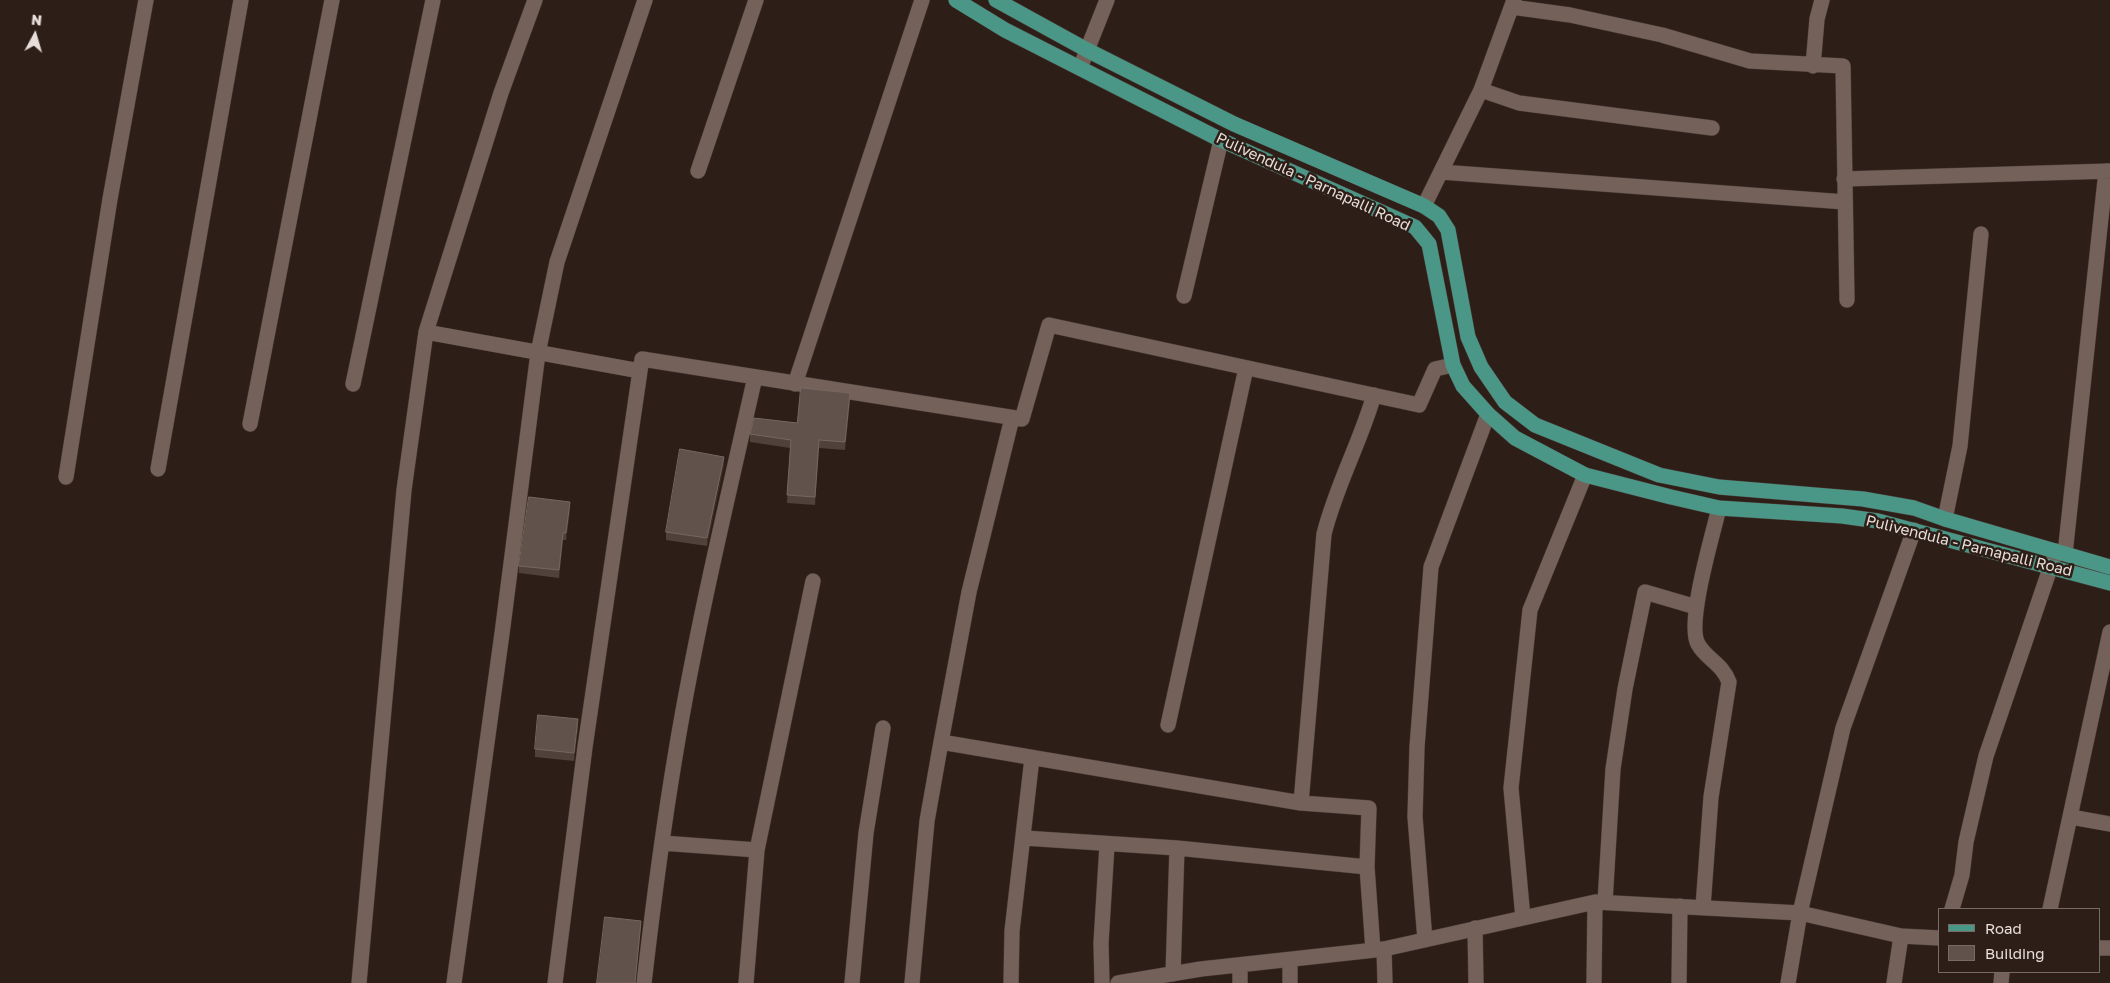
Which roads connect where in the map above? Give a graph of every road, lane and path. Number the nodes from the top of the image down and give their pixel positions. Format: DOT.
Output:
graph roads {
  1 [pos="146,0"];
  2 [pos="242,0"];
  3 [pos="332,0"];
  4 [pos="433,0"];
  5 [pos="535,0"];
  6 [pos="644,0"];
  7 [pos="756,0"];
  8 [pos="922,0"];
  9 [pos="956,0"];
  10 [pos="996,0"];
  11 [pos="1107,0"];
  12 [pos="1822,0"];
  13 [pos="1513,3"];
  14 [pos="1087,50"];
  15 [pos="1813,66"];
  16 [pos="1080,68"];
  17 [pos="1481,90"];
  18 [pos="1712,128"];
  19 [pos="1221,140"];
  20 [pos="698,171"];
  21 [pos="2108,171"];
  22 [pos="1441,172"];
  23 [pos="1844,179"];
  24 [pos="1845,202"];
  25 [pos="1424,206"];
  26 [pos="1414,227"];
  27 [pos="1981,234"];
  28 [pos="2104,246"];
  29 [pos="1184,296"];
  30 [pos="1848,300"];
  31 [pos="426,332"];
  32 [pos="538,353"];
  33 [pos="1453,365"];
  34 [pos="1246,368"];
  35 [pos="640,371"];
  36 [pos="754,377"];
  37 [pos="353,384"];
  38 [pos="794,384"];
  39 [pos="1374,395"];
  40 [pos="1488,414"];
  41 [pos="1012,418"];
  42 [pos="250,424"];
  43 [pos="158,469"];
  44 [pos="1584,475"];
  45 [pos="66,477"];
  46 [pos="1720,508"];
  47 [pos="1945,519"];
  48 [pos="1914,530"];
  49 [pos="2060,553"];
  50 [pos="2050,566"];
  51 [pos="2110,567"];
  52 [pos="813,581"];
  53 [pos="2110,583"];
  54 [pos="1696,607"];
  55 [pos="2110,632"];
  56 [pos="1168,726"];
  57 [pos="883,728"];
  58 [pos="940,742"];
  59 [pos="1032,758"];
  60 [pos="1301,803"];
  61 [pos="2071,817"];
  62 [pos="2110,824"];
  63 [pos="1024,838"];
  64 [pos="662,843"];
  65 [pos="1107,845"];
  66 [pos="1177,848"];
  67 [pos="757,850"];
  68 [pos="1367,867"];
  69 [pos="1600,902"];
  70 [pos="1680,906"];
  71 [pos="1703,907"];
  72 [pos="1952,908"];
  73 [pos="2050,908"];
  74 [pos="1800,913"];
  75 [pos="1523,918"];
  76 [pos="1475,928"];
  77 [pos="1901,936"];
  78 [pos="1938,938"];
  79 [pos="1425,940"];
  80 [pos="1379,950"];
  81 [pos="1290,960"];
  82 [pos="1240,965"];
  83 [pos="1173,974"];
  84 [pos="1124,982"];
  85 [pos="359,983"];
  86 [pos="454,983"];
  87 [pos="555,983"];
  88 [pos="644,983"];
  89 [pos="746,983"];
  90 [pos="852,983"];
  91 [pos="912,983"];
  92 [pos="1011,983"];
  93 [pos="1102,983"];
  94 [pos="1240,983"];
  95 [pos="1290,983"];
  96 [pos="1385,983"];
  97 [pos="1476,983"];
  98 [pos="1594,983"];
  99 [pos="1679,983"];
  100 [pos="1788,983"];
  101 [pos="1894,983"];
  1 -- 45 [label="street"];
  2 -- 43 [label="street"];
  3 -- 42 [label="street"];
  4 -- 37 [label="street"];
  5 -- 31 [label="street"];
  6 -- 32 [label="street"];
  7 -- 20 [label="street"];
  8 -- 38 [label="street"];
  9 -- 16 [label="main road, Pulivendula - Parnapalli Road"];
  10 -- 14 [label="main road, Pulivendula - Parnapalli Road"];
  11 -- 14 [label="street"];
  12 -- 15 [label="street"];
  13 -- 15 [label="street"];
  13 -- 17 [label="street"];
  14 -- 16 [label="street"];
  14 -- 25 [label="main road, Pulivendula - Parnapalli Road"];
  15 -- 23 [label="street"];
  16 -- 19 [label="main road, Pulivendula - Parnapalli Road"];
  17 -- 18 [label="street"];
  17 -- 22 [label="street"];
  19 -- 26 [label="main road, Pulivendula - Parnapalli Road"];
  19 -- 29 [label="street"];
  21 -- 23 [label="street"];
  21 -- 28 [label="street"];
  22 -- 24 [label="street"];
  22 -- 25 [label="street"];
  23 -- 24 [label="street"];
  24 -- 30 [label="street"];
  25 -- 26 [label="main road"];
  25 -- 47 [label="main road, Pulivendula - Parnapalli Road"];
  26 -- 33 [label="main road, Pulivendula - Parnapalli Road"];
  27 -- 47 [label="street"];
  28 -- 49 [label="street"];
  31 -- 32 [label="street"];
  31 -- 85 [label="street"];
  32 -- 35 [label="street"];
  32 -- 86 [label="street"];
  33 -- 39 [label="street"];
  33 -- 40 [label="main road, Pulivendula - Parnapalli Road"];
  34 -- 39 [label="street"];
  34 -- 41 [label="street"];
  34 -- 56 [label="street"];
  35 -- 36 [label="street"];
  35 -- 87 [label="street"];
  36 -- 38 [label="street"];
  36 -- 64 [label="street"];
  38 -- 41 [label="street"];
  39 -- 60 [label="street"];
  40 -- 44 [label="main road, Pulivendula - Parnapalli Road"];
  40 -- 79 [label="street"];
  41 -- 58 [label="street"];
  44 -- 46 [label="main road, Pulivendula - Parnapalli Road"];
  44 -- 75 [label="street"];
  46 -- 48 [label="main road, Pulivendula - Parnapalli Road"];
  46 -- 54 [label="street"];
  47 -- 49 [label="main road, Pulivendula - Parnapalli Road"];
  48 -- 50 [label="main road, Pulivendula - Parnapalli Road"];
  48 -- 74 [label="street"];
  49 -- 50 [label="street"];
  49 -- 51 [label="main road, Pulivendula - Parnapalli Road"];
  50 -- 53 [label="main road, Pulivendula - Parnapalli Road"];
  50 -- 72 [label="street"];
  52 -- 67 [label="street"];
  54 -- 69 [label="street"];
  54 -- 71 [label="street"];
  55 -- 61 [label="street"];
  57 -- 90 [label="street"];
  58 -- 59 [label="street"];
  58 -- 91 [label="street"];
  59 -- 60 [label="street"];
  59 -- 63 [label="street"];
  60 -- 68 [label="street"];
  61 -- 62 [label="street"];
  61 -- 73 [label="street"];
  63 -- 65 [label="street"];
  63 -- 92 [label="street"];
  64 -- 67 [label="street"];
  64 -- 88 [label="street"];
  65 -- 66 [label="street"];
  65 -- 93 [label="street"];
  66 -- 68 [label="street"];
  66 -- 83 [label="street"];
  67 -- 89 [label="street"];
  68 -- 80 [label="street"];
  69 -- 70 [label="street"];
  69 -- 75 [label="street"];
  69 -- 98 [label="street"];
  70 -- 71 [label="street"];
  70 -- 99 [label="street"];
  71 -- 74 [label="street"];
  74 -- 77 [label="street"];
  74 -- 100 [label="street"];
  75 -- 76 [label="street"];
  76 -- 79 [label="street"];
  76 -- 97 [label="street"];
  77 -- 78 [label="street"];
  77 -- 101 [label="street"];
  79 -- 80 [label="street"];
  80 -- 81 [label="street"];
  80 -- 96 [label="street"];
  81 -- 82 [label="street"];
  81 -- 95 [label="street"];
  82 -- 83 [label="street"];
  82 -- 94 [label="street"];
  83 -- 84 [label="street"];
}
